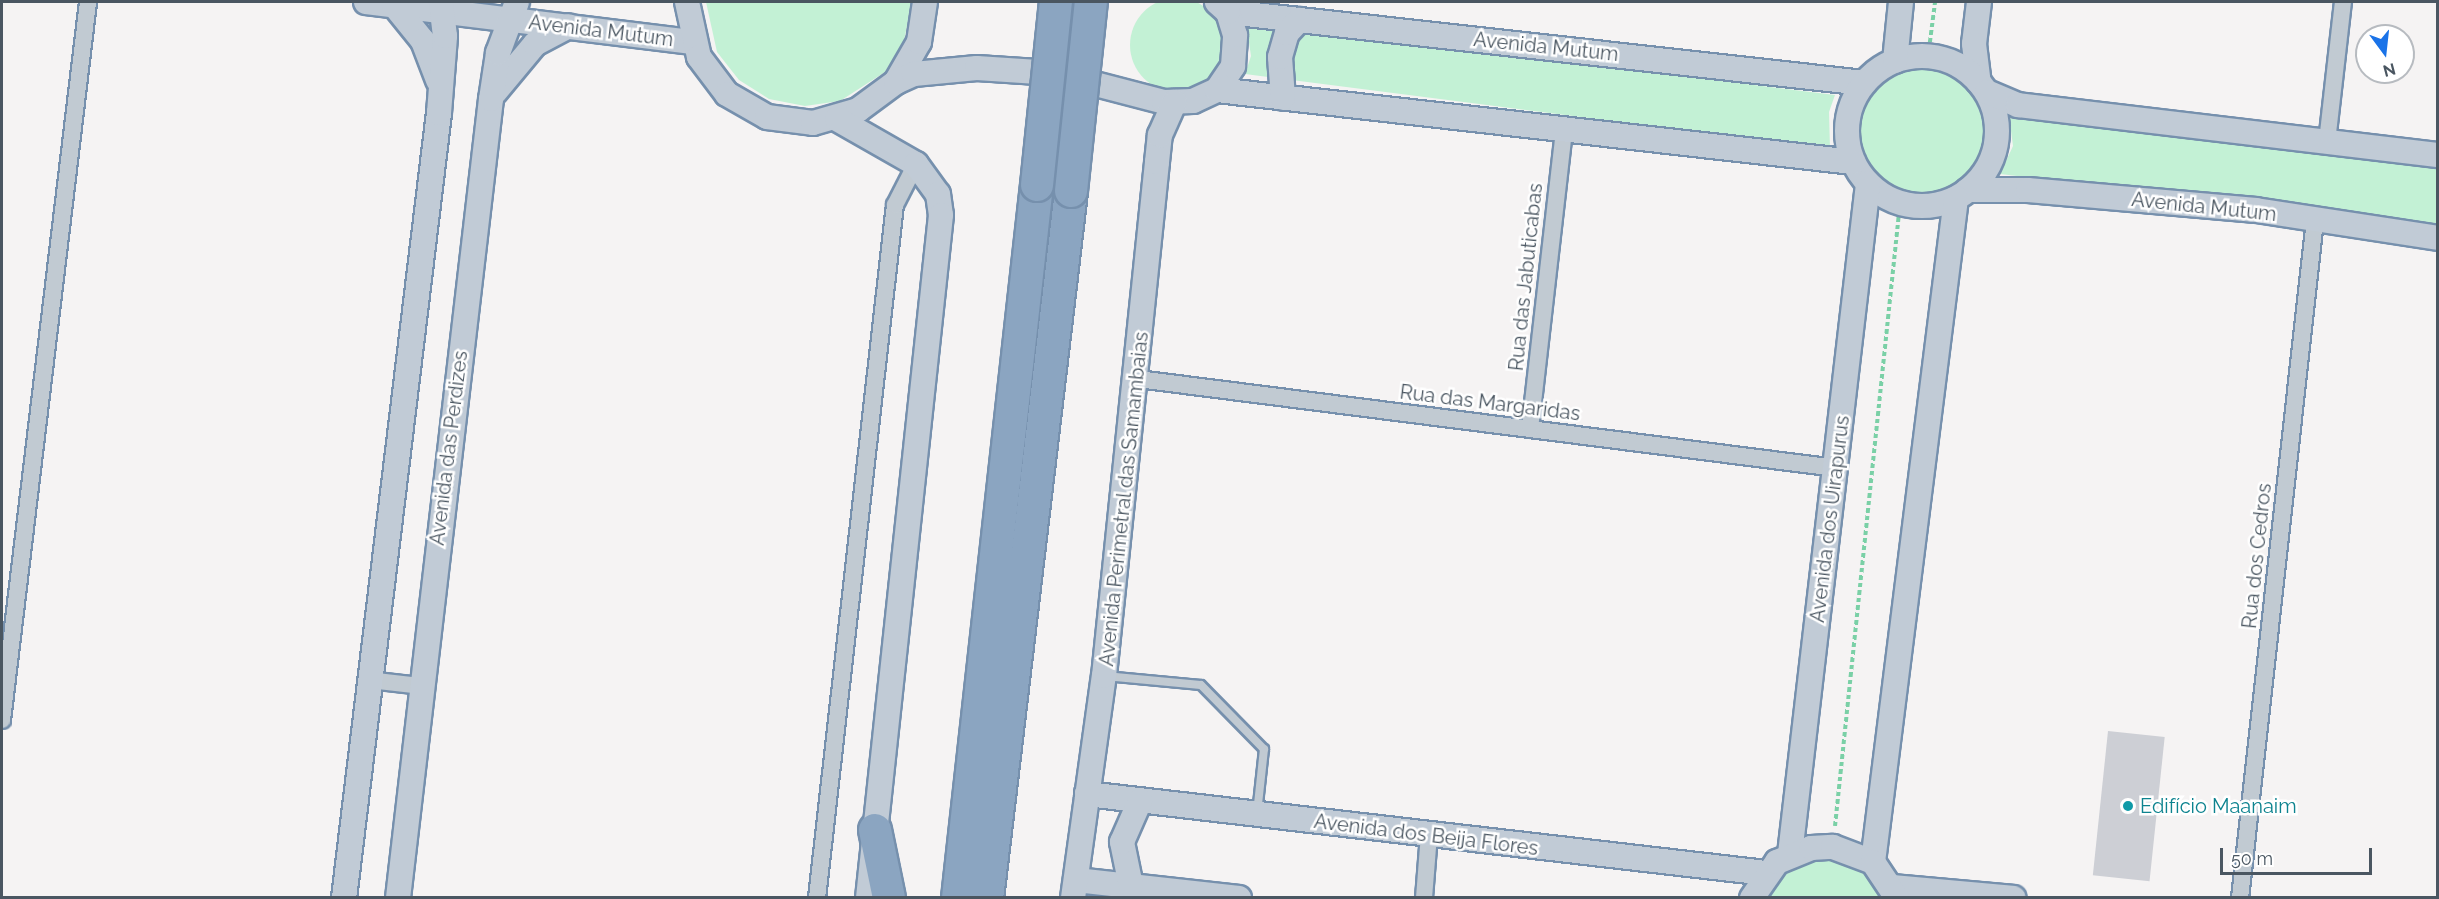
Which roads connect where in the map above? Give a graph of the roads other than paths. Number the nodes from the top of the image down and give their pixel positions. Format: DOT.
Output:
graph roads {
  1 [pos="88,2"];
  2 [pos="366,2"];
  3 [pos="687,2"];
  4 [pos="925,2"];
  5 [pos="1056,2"];
  6 [pos="1091,2"];
  7 [pos="1901,2"];
  8 [pos="1979,2"];
  9 [pos="2343,2"];
  10 [pos="394,5"];
  11 [pos="442,7"];
  12 [pos="1222,7"];
  13 [pos="512,10"];
  14 [pos="1299,20"];
  15 [pos="569,26"];
  16 [pos="693,42"];
  17 [pos="1895,61"];
  18 [pos="896,82"];
  19 [pos="1864,83"];
  20 [pos="440,84"];
  21 [pos="1983,87"];
  22 [pos="1217,90"];
  23 [pos="1283,98"];
  24 [pos="490,99"];
  25 [pos="1175,102"];
  26 [pos="837,119"];
  27 [pos="1564,130"];
  28 [pos="2327,141"];
  29 [pos="2438,155"];
  30 [pos="1853,162"];
  31 [pos="916,164"];
  32 [pos="1868,184"];
  33 [pos="1962,194"];
  34 [pos="2315,220"];
  35 [pos="2438,238"];
  36 [pos="1138,379"];
  37 [pos="1530,429"];
  38 [pos="1836,468"];
  39 [pos="1104,676"];
  40 [pos="369,680"];
  41 [pos="421,686"];
  42 [pos="2,720"];
  43 [pos="1087,794"];
  44 [pos="1140,801"];
  45 [pos="1257,815"];
  46 [pos="875,830"];
  47 [pos="1429,835"];
  48 [pos="1790,854"];
  49 [pos="1873,862"];
  50 [pos="1766,873"];
  51 [pos="1131,886"];
  52 [pos="1075,889"];
  53 [pos="1895,892"];
  54 [pos="344,897"];
  55 [pos="398,897"];
  56 [pos="817,897"];
  57 [pos="868,897"];
  58 [pos="889,897"];
  59 [pos="958,897"];
  60 [pos="987,897"];
  61 [pos="1239,897"];
  62 [pos="1424,897"];
  63 [pos="1752,897"];
  64 [pos="2014,897"];
  65 [pos="2240,897"];
  1 -- 42 [label="street"];
  2 -- 10 [label="street, Avenida Mutum"];
  3 -- 16 [label="street"];
  4 -- 18 [label="street"];
  5 -- 59 [label="highway, bridge"];
  6 -- 60 [label="highway, bridge"];
  7 -- 17 [label="street"];
  8 -- 21 [label="street"];
  9 -- 28 [label="street"];
  10 -- 11 [label="street, Avenida Mutum"];
  10 -- 20 [label="street"];
  11 -- 13 [label="street, Avenida Mutum"];
  11 -- 20 [label="street"];
  12 -- 14 [label="street, Avenida Mutum"];
  12 -- 22 [label="street"];
  13 -- 15 [label="street, Avenida Mutum"];
  13 -- 24 [label="street, Avenida das Perdizes"];
  14 -- 19 [label="street, Avenida Mutum"];
  14 -- 23 [label="street"];
  15 -- 16 [label="street, Avenida Mutum"];
  15 -- 24 [label="street"];
  16 -- 26 [label="street"];
  17 -- 19 [label="street"];
  17 -- 21 [label="street"];
  18 -- 25 [label="street"];
  18 -- 26 [label="street"];
  19 -- 30 [label="street"];
  20 -- 40 [label="street"];
  21 -- 28 [label="street"];
  21 -- 33 [label="street"];
  22 -- 23 [label="street"];
  22 -- 25 [label="street"];
  23 -- 27 [label="street"];
  24 -- 41 [label="street, Avenida das Perdizes"];
  25 -- 36 [label="street, Avenida Perimetral das Samambaias"];
  26 -- 31 [label="street"];
  27 -- 30 [label="street"];
  27 -- 37 [label="street, Rua das Jabuticabas"];
  28 -- 29 [label="street"];
  30 -- 32 [label="street"];
  31 -- 46 [label="street"];
  31 -- 56 [label="street"];
  32 -- 33 [label="street"];
  32 -- 38 [label="street, Avenida dos Uirapurus"];
  33 -- 34 [label="street, Avenida Mutum"];
  33 -- 49 [label="street"];
  34 -- 35 [label="street, Avenida Mutum"];
  34 -- 65 [label="street, Rua dos Cedros"];
  36 -- 37 [label="street, Rua das Margaridas"];
  36 -- 39 [label="street, Avenida Perimetral das Samambaias"];
  37 -- 38 [label="street, Rua das Margaridas"];
  38 -- 48 [label="street, Avenida dos Uirapurus"];
  39 -- 43 [label="street, Avenida Perimetral das Samambaias"];
  39 -- 45 [label="lane"];
  40 -- 41 [label="street"];
  40 -- 54 [label="street"];
  41 -- 55 [label="street, Avenida das Perdizes"];
  43 -- 44 [label="street, Avenida dos Beija Flores"];
  43 -- 52 [label="street, Avenida Perimetral das Samambaias"];
  44 -- 45 [label="street, Avenida dos Beija Flores"];
  44 -- 51 [label="street"];
  45 -- 47 [label="street, Avenida dos Beija Flores"];
  46 -- 57 [label="street"];
  46 -- 58 [label="highway"];
  47 -- 50 [label="street, Avenida dos Beija Flores"];
  47 -- 62 [label="street"];
  48 -- 49 [label="street"];
  48 -- 50 [label="street"];
  49 -- 53 [label="street"];
  50 -- 63 [label="street"];
  51 -- 52 [label="street"];
  51 -- 61 [label="street"];
  53 -- 64 [label="street"];
}
